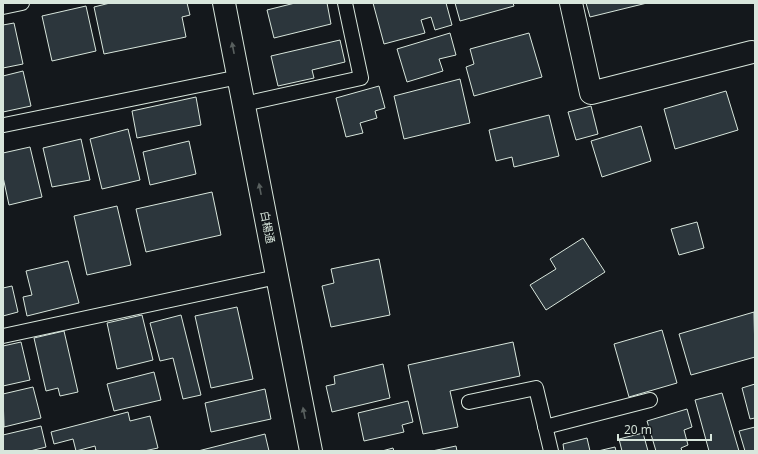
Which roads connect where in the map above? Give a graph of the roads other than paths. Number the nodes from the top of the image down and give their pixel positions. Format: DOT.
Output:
graph roads {
  1 [pos="22,3"];
  2 [pos="224,3"];
  3 [pos="345,3"];
  4 [pos="571,3"];
  5 [pos="3,7"];
  6 [pos="754,55"];
  7 [pos="238,77"];
  8 [pos="244,104"];
  9 [pos="4,125"];
  10 [pos="277,277"];
  11 [pos="3,336"];
  12 [pos="650,400"];
  13 [pos="469,402"];
  14 [pos="545,427"];
  15 [pos="311,451"];
  16 [pos="551,451"];
  1 -- 5 [label="lane"];
  7 -- 2 [label="street, 白楊通, one-way"];
  3 -- 8 [label="lane"];
  4 -- 6 [label="street"];
  7 -- 8 [label="street, 白楊通"];
  7 -- 9 [label="lane"];
  10 -- 8 [label="street, 白楊通, one-way"];
  10 -- 11 [label="lane"];
  15 -- 10 [label="street, 白楊通, one-way"];
  12 -- 14 [label="lane"];
  13 -- 14 [label="lane"];
  14 -- 16 [label="lane"];
}
